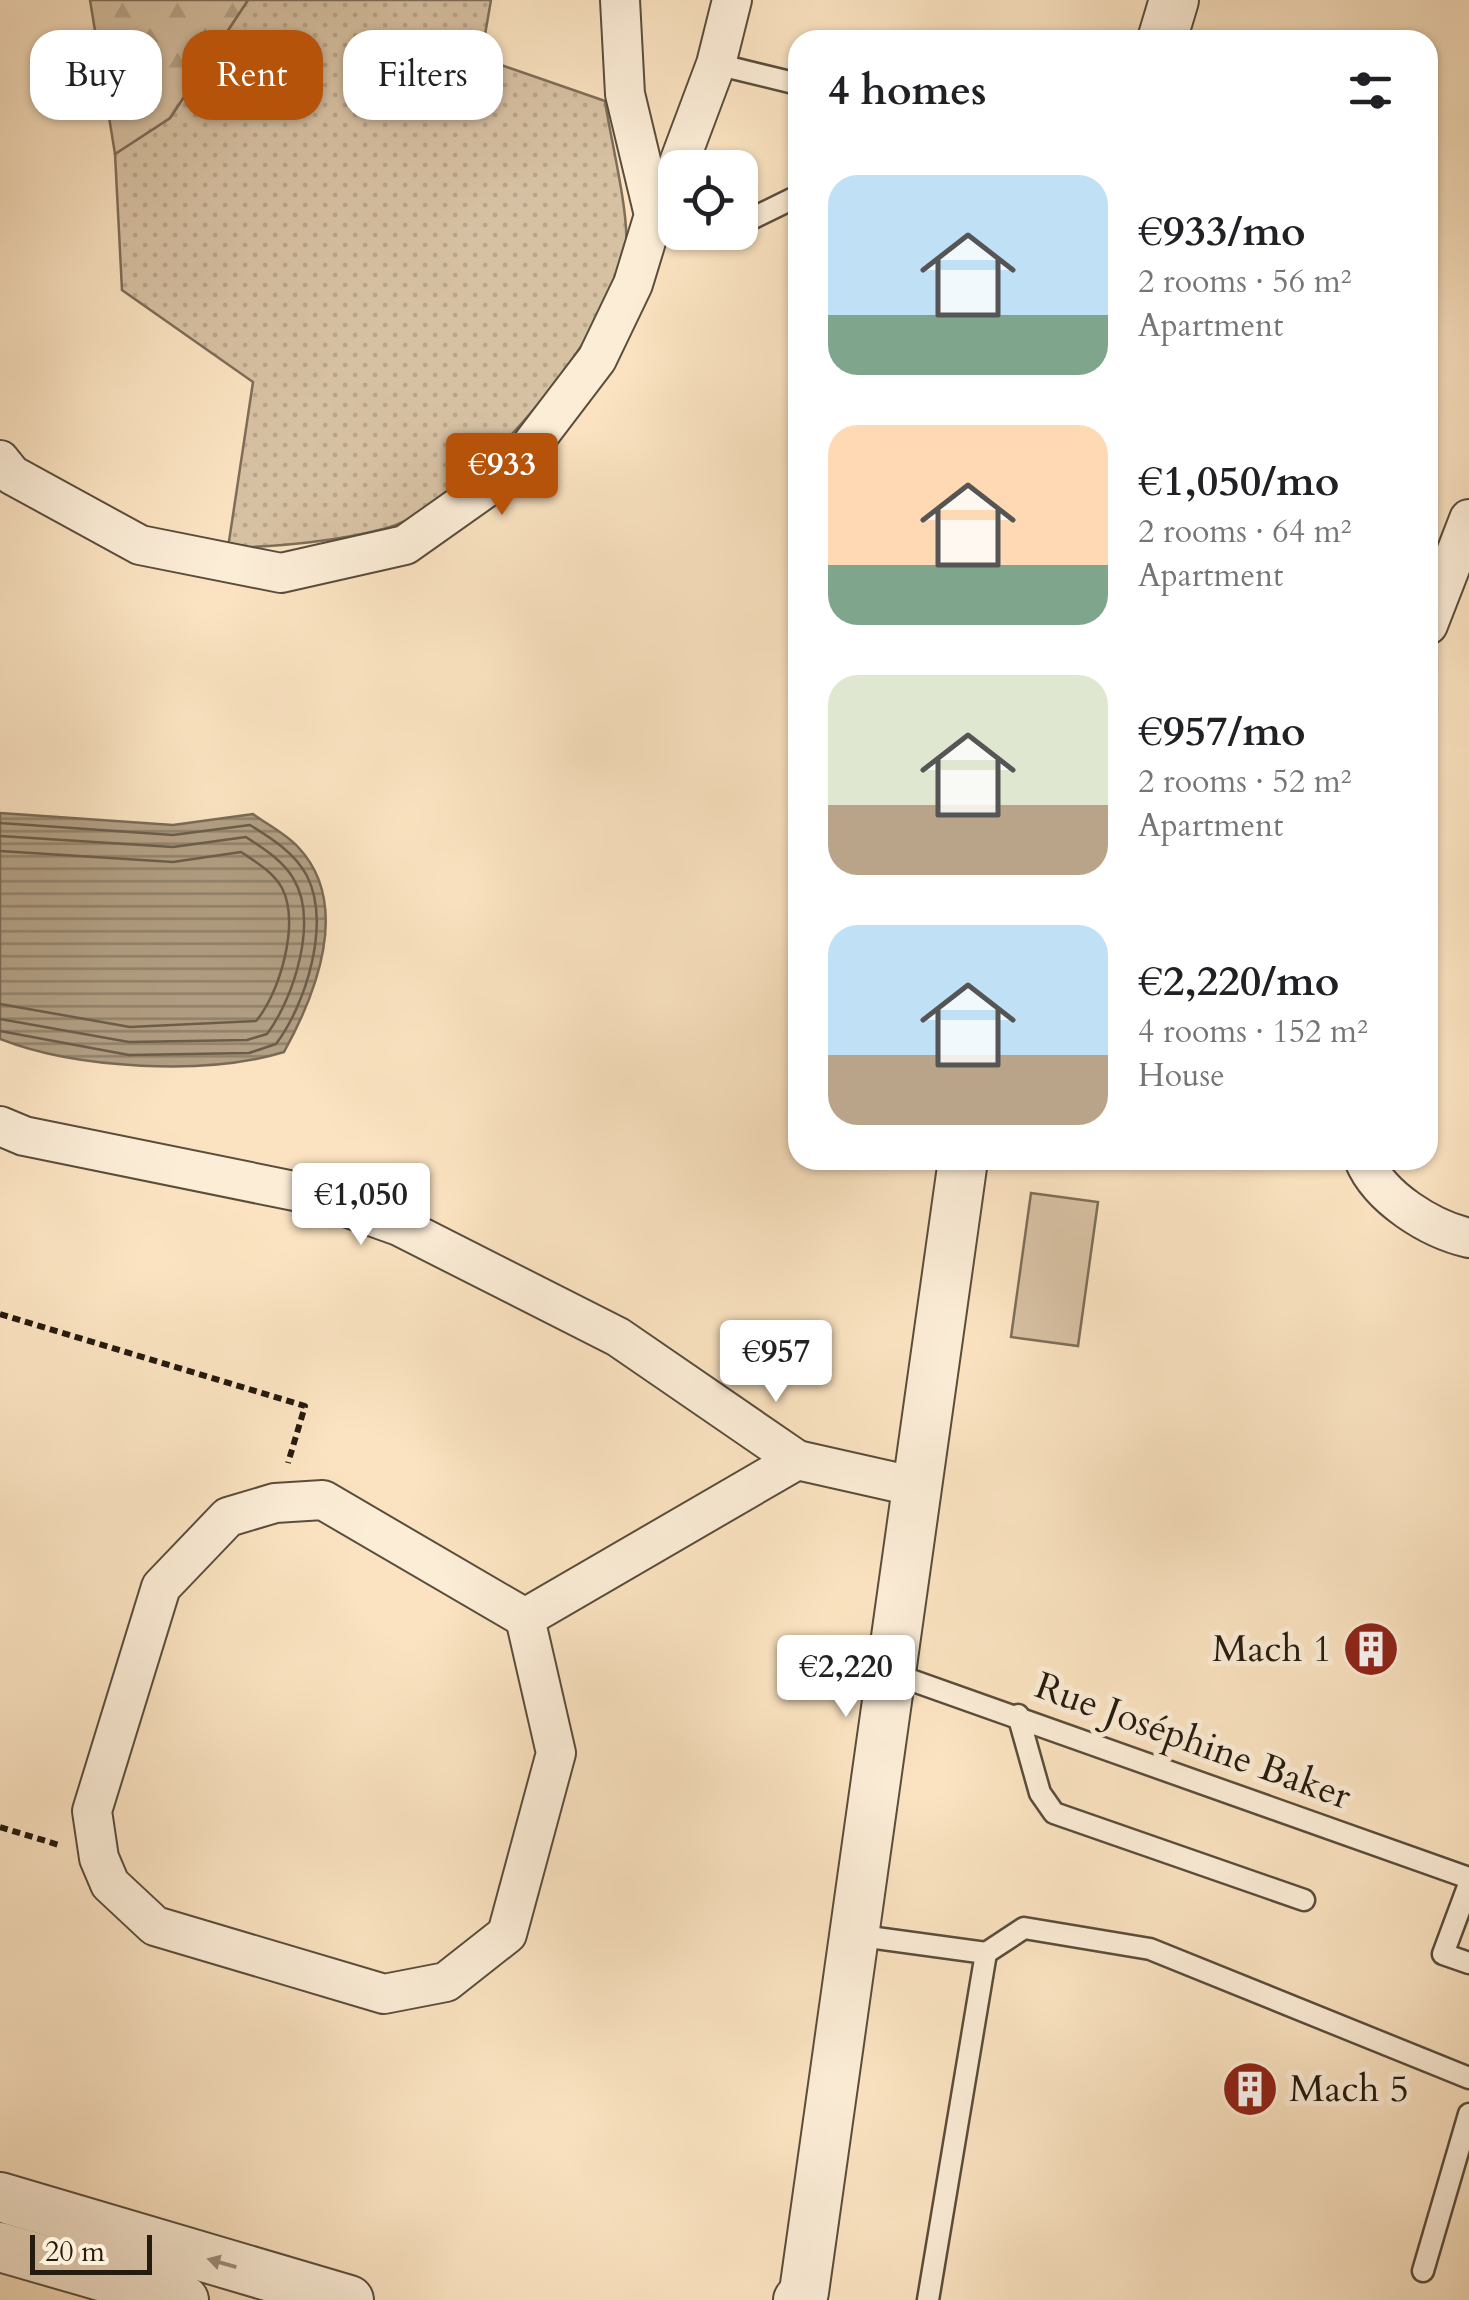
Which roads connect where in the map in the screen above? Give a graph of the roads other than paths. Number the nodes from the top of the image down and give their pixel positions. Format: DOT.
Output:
graph roads {
  1 [pos="620,0"];
  2 [pos="732,0"];
  3 [pos="1174,0"];
  4 [pos="1165,30"];
  5 [pos="716,64"];
  6 [pos="788,82"];
  7 [pos="684,150"];
  8 [pos="658,196"];
  9 [pos="788,201"];
  10 [pos="758,216"];
  11 [pos="658,228"];
  12 [pos="0,460"];
  13 [pos="1469,519"];
  14 [pos="1438,599"];
  15 [pos="0,1126"];
  16 [pos="963,1170"];
  17 [pos="1372,1170"];
  18 [pos="1469,1238"];
  19 [pos="797,1460"];
  20 [pos="917,1487"];
  21 [pos="525,1618"];
  22 [pos="891,1673"];
  23 [pos="1018,1715"];
  24 [pos="1469,1881"];
  25 [pos="1304,1900"];
  26 [pos="854,1935"];
  27 [pos="986,1953"];
  28 [pos="1469,1964"];
  29 [pos="1469,2078"];
  30 [pos="1469,2114"];
  31 [pos="0,2197"];
  32 [pos="0,2247"];
  33 [pos="1423,2271"];
  34 [pos="803,2297"];
  35 [pos="184,2300"];
  36 [pos="349,2300"];
  37 [pos="928,2300"];
  1 -- 8 [label="street"];
  2 -- 5 [label="street"];
  3 -- 4 [label="street"];
  5 -- 6 [label="lane"];
  5 -- 7 [label="street"];
  9 -- 10 [label="lane"];
  11 -- 12 [label="street"];
  13 -- 14 [label="street"];
  15 -- 19 [label="street"];
  16 -- 20 [label="street"];
  17 -- 18 [label="street"];
  19 -- 20 [label="street"];
  19 -- 21 [label="street"];
  20 -- 22 [label="street"];
  21 -- 21 [label="street"];
  22 -- 23 [label="lane, Rue Joséphine Baker"];
  22 -- 26 [label="street"];
  23 -- 24 [label="lane, Rue Joséphine Baker"];
  23 -- 25 [label="lane"];
  24 -- 28 [label="lane"];
  26 -- 27 [label="lane"];
  26 -- 34 [label="street"];
  27 -- 29 [label="lane"];
  27 -- 37 [label="lane"];
  30 -- 33 [label="lane"];
  36 -- 31 [label="street, one-way"];
  32 -- 35 [label="street"];
}
